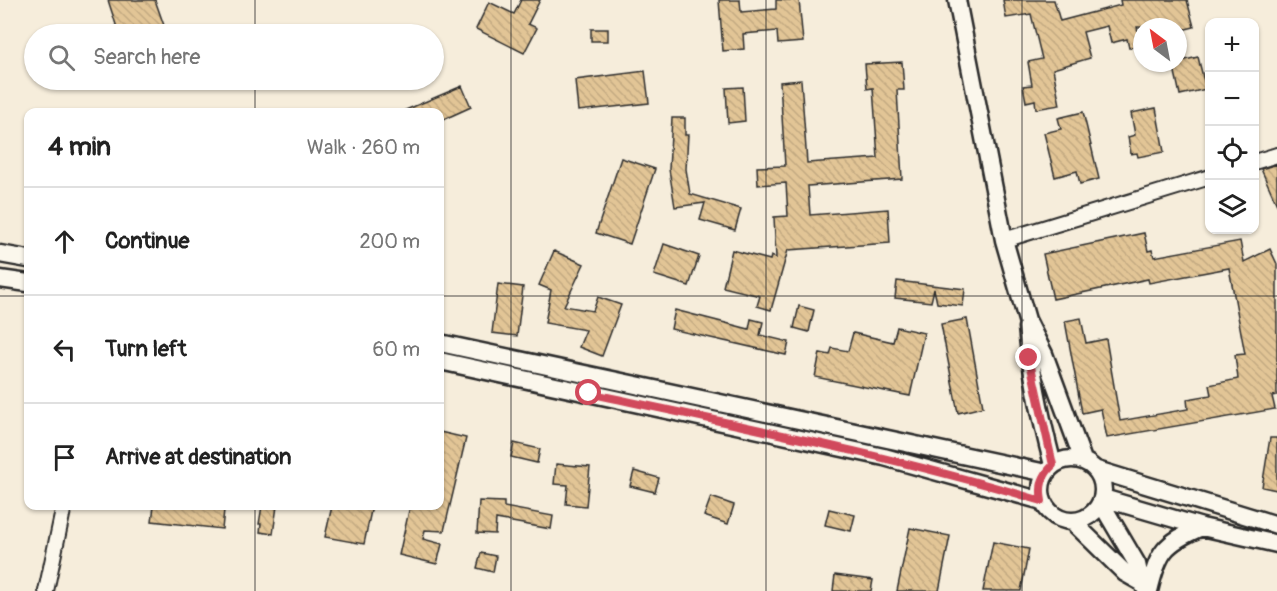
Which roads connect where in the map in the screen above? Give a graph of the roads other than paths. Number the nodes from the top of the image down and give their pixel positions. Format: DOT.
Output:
graph roads {
  1 [pos="957,0"];
  2 [pos="1277,154"];
  3 [pos="1259,160"];
  4 [pos="1205,178"];
  5 [pos="1004,240"];
  6 [pos="0,254"];
  7 [pos="24,258"];
  8 [pos="0,279"];
  9 [pos="24,282"];
  10 [pos="1027,320"];
  11 [pos="444,344"];
  12 [pos="444,362"];
  13 [pos="1090,465"];
  14 [pos="1049,469"];
  15 [pos="1102,500"];
  16 [pos="1042,501"];
  17 [pos="63,510"];
  18 [pos="1073,522"];
  19 [pos="1277,525"];
  20 [pos="1202,527"];
  21 [pos="1277,544"];
  22 [pos="1145,588"];
  23 [pos="46,591"];
  1 -- 5 [label="street"];
  2 -- 3 [label="street"];
  4 -- 5 [label="street"];
  5 -- 10 [label="street"];
  6 -- 7 [label="street"];
  8 -- 9 [label="street"];
  10 -- 13 [label="street"];
  10 -- 14 [label="street"];
  11 -- 14 [label="street"];
  12 -- 16 [label="street"];
  13 -- 14 [label="street"];
  13 -- 15 [label="street"];
  13 -- 19 [label="street"];
  14 -- 16 [label="street"];
  15 -- 18 [label="street"];
  15 -- 20 [label="street"];
  15 -- 22 [label="street"];
  16 -- 18 [label="street"];
  17 -- 23 [label="street"];
  18 -- 22 [label="street"];
  20 -- 21 [label="street"];
  20 -- 22 [label="street"];
}
